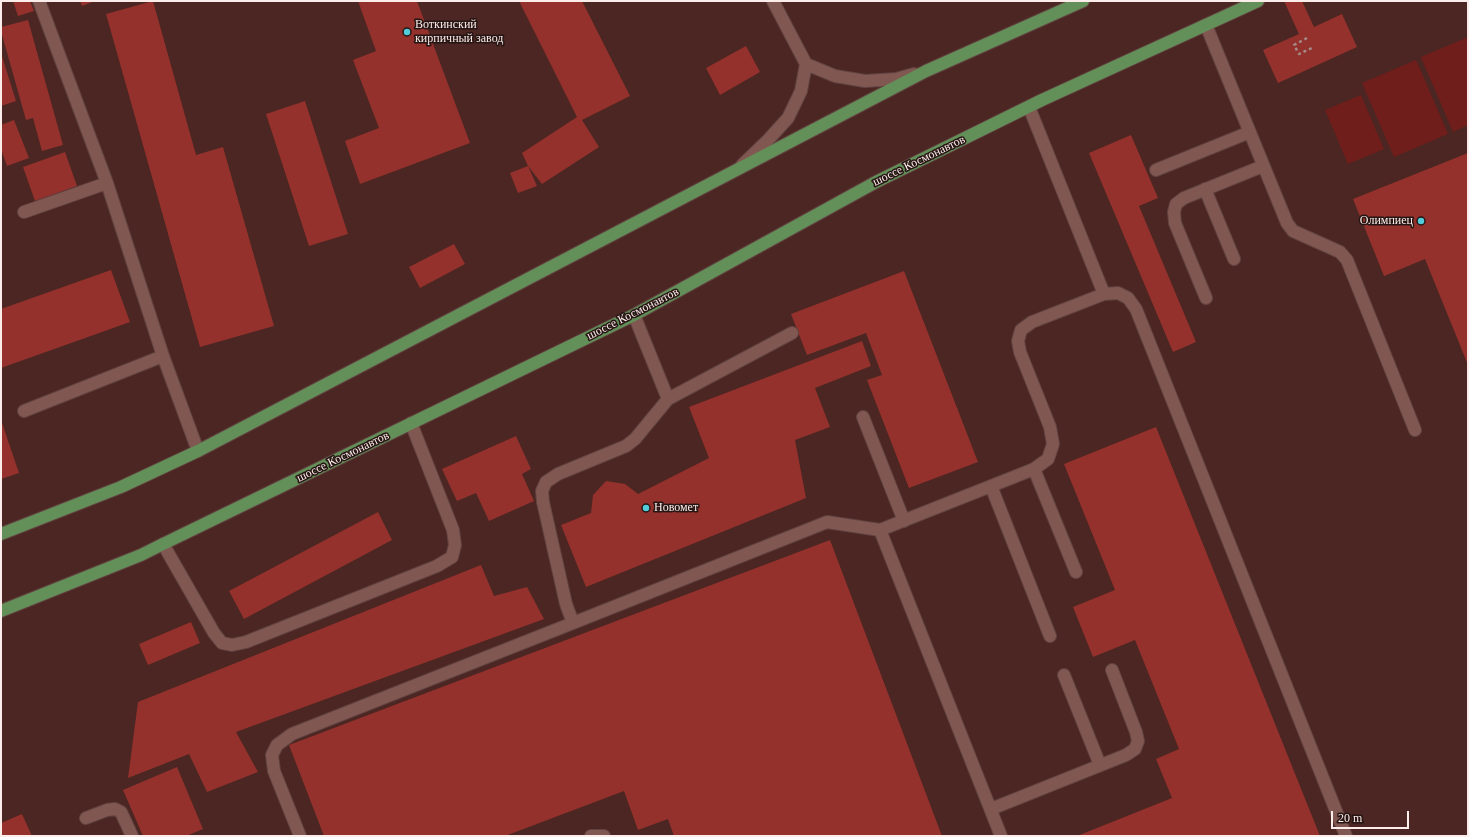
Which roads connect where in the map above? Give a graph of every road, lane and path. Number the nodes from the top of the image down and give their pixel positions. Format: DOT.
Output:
graph roads {
  1 [pos="39,1"];
  2 [pos="773,1"];
  3 [pos="1083,1"];
  4 [pos="1258,1"];
  5 [pos="1206,25"];
  6 [pos="1307,38"];
  7 [pos="1314,47"];
  8 [pos="806,64"];
  9 [pos="926,71"];
  10 [pos="1029,107"];
  11 [pos="1250,132"];
  12 [pos="1263,166"];
  13 [pos="1156,170"];
  14 [pos="736,171"];
  15 [pos="107,183"];
  16 [pos="1205,189"];
  17 [pos="24,212"];
  18 [pos="1234,259"];
  19 [pos="1104,294"];
  20 [pos="1206,298"];
  21 [pos="634,314"];
  22 [pos="792,333"];
  23 [pos="163,356"];
  24 [pos="668,399"];
  25 [pos="24,411"];
  26 [pos="863,417"];
  27 [pos="411,424"];
  28 [pos="1415,430"];
  29 [pos="198,451"];
  30 [pos="1034,469"];
  31 [pos="990,486"];
  32 [pos="904,521"];
  33 [pos="880,530"];
  34 [pos="1,534"];
  35 [pos="163,544"];
  36 [pos="1076,572"];
  37 [pos="1,611"];
  38 [pos="573,623"];
  39 [pos="1050,636"];
  40 [pos="1112,670"];
  41 [pos="1064,675"];
  42 [pos="1100,766"];
  43 [pos="991,809"];
  44 [pos="86,818"];
  45 [pos="132,836"];
  46 [pos="300,836"];
  47 [pos="591,836"];
  48 [pos="604,836"];
  49 [pos="1002,836"];
  50 [pos="1346,836"];
  1 -- 15 [label="lane"];
  2 -- 8 [label="lane"];
  3 -- 9 [label="main road"];
  4 -- 5 [label="main road, шоссе Космонавтов"];
  5 -- 10 [label="main road, шоссе Космонавтов"];
  5 -- 11 [label="lane"];
  6 -- 7 [label="path"];
  8 -- 9 [label="lane"];
  8 -- 14 [label="lane"];
  9 -- 14 [label="main road"];
  10 -- 19 [label="lane"];
  10 -- 21 [label="main road, шоссе Космонавтов"];
  11 -- 12 [label="lane"];
  11 -- 13 [label="lane"];
  12 -- 16 [label="lane"];
  12 -- 28 [label="lane"];
  14 -- 29 [label="main road"];
  15 -- 17 [label="lane"];
  15 -- 23 [label="lane"];
  16 -- 18 [label="lane"];
  16 -- 20 [label="lane"];
  19 -- 30 [label="lane"];
  19 -- 50 [label="lane"];
  21 -- 24 [label="lane"];
  21 -- 27 [label="main road, шоссе Космонавтов"];
  22 -- 24 [label="lane"];
  23 -- 25 [label="lane"];
  23 -- 29 [label="lane"];
  24 -- 38 [label="lane"];
  26 -- 32 [label="lane"];
  27 -- 35 [label="main road, шоссе Космонавтов"];
  27 -- 35 [label="lane"];
  29 -- 34 [label="main road"];
  30 -- 31 [label="lane"];
  30 -- 36 [label="lane"];
  31 -- 32 [label="lane"];
  31 -- 39 [label="lane"];
  32 -- 33 [label="lane"];
  33 -- 38 [label="lane"];
  33 -- 43 [label="lane"];
  35 -- 37 [label="main road, шоссе Космонавтов"];
  38 -- 46 [label="lane"];
  40 -- 42 [label="lane"];
  41 -- 42 [label="lane"];
  42 -- 43 [label="lane"];
  43 -- 49 [label="lane"];
  44 -- 45 [label="lane"];
  47 -- 48 [label="lane"];
}
